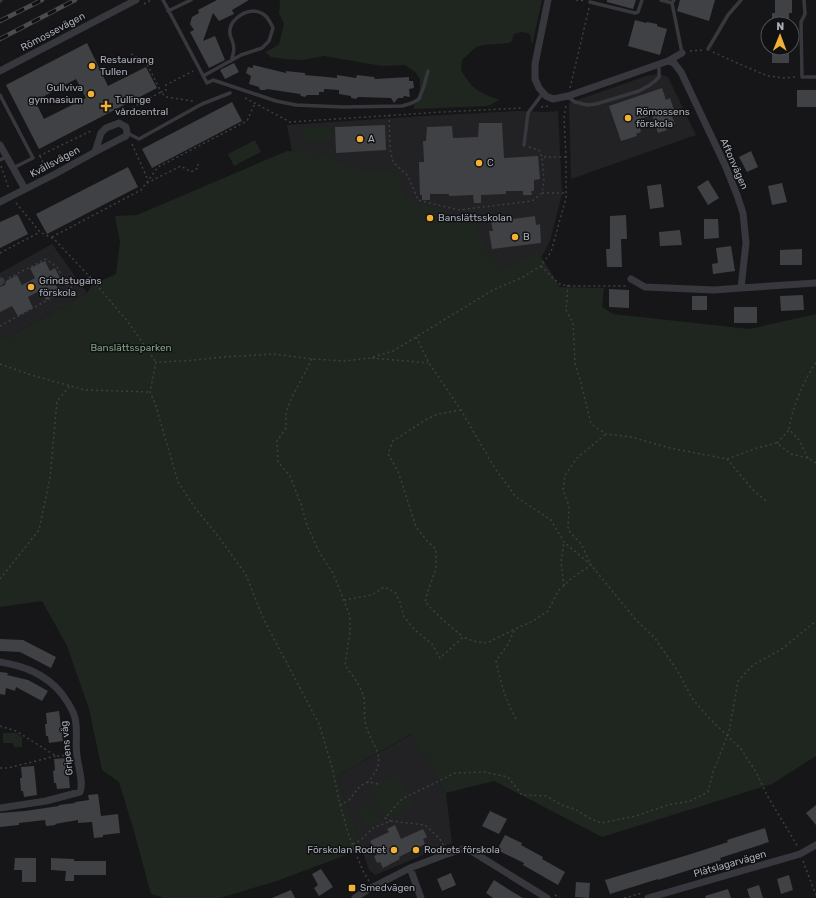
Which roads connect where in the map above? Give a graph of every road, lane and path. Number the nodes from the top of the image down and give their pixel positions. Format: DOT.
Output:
graph roads {
  1 [pos="136,0"];
  2 [pos="163,0"];
  3 [pos="191,0"];
  4 [pos="548,0"];
  5 [pos="642,0"];
  6 [pos="661,0"];
  7 [pos="741,0"];
  8 [pos="804,0"];
  9 [pos="590,2"];
  10 [pos="673,2"];
  11 [pos="168,11"];
  12 [pos="708,49"];
  13 [pos="682,53"];
  14 [pos="131,54"];
  15 [pos="231,61"];
  16 [pos="668,61"];
  17 [pos="657,64"];
  18 [pos="199,69"];
  19 [pos="0,71"];
  20 [pos="428,71"];
  21 [pos="203,76"];
  22 [pos="802,77"];
  23 [pos="816,77"];
  24 [pos="230,92"];
  25 [pos="543,93"];
  26 [pos="0,95"];
  27 [pos="568,96"];
  28 [pos="255,104"];
  29 [pos="389,115"];
  30 [pos="127,133"];
  31 [pos="0,145"];
  32 [pos="524,145"];
  33 [pos="95,152"];
  34 [pos="40,156"];
  35 [pos="542,157"];
  36 [pos="566,157"];
  37 [pos="2,160"];
  38 [pos="198,163"];
  39 [pos="13,168"];
  40 [pos="50,177"];
  41 [pos="148,181"];
  42 [pos="146,184"];
  43 [pos="25,189"];
  44 [pos="542,193"];
  45 [pos="566,193"];
  46 [pos="11,197"];
  47 [pos="0,202"];
  48 [pos="40,232"];
  49 [pos="51,238"];
  50 [pos="0,253"];
  51 [pos="541,266"];
  52 [pos="90,277"];
  53 [pos="631,279"];
  54 [pos="0,282"];
  55 [pos="816,283"];
  56 [pos="568,285"];
  57 [pos="740,288"];
  58 [pos="69,289"];
  59 [pos="0,326"];
  60 [pos="416,337"];
  61 [pos="370,358"];
  62 [pos="312,359"];
  63 [pos="156,362"];
  64 [pos="816,362"];
  65 [pos="429,363"];
  66 [pos="0,364"];
  67 [pos="70,386"];
  68 [pos="150,392"];
  69 [pos="461,410"];
  70 [pos="789,429"];
  71 [pos="606,434"];
  72 [pos="777,443"];
  73 [pos="808,458"];
  74 [pos="727,459"];
  75 [pos="816,462"];
  76 [pos="766,501"];
  77 [pos="564,542"];
  78 [pos="591,565"];
  79 [pos="0,579"];
  80 [pos="564,586"];
  81 [pos="344,600"];
  82 [pos="816,621"];
  83 [pos="515,629"];
  84 [pos="463,637"];
  85 [pos="0,662"];
  86 [pos="516,719"];
  87 [pos="0,726"];
  88 [pos="728,736"];
  89 [pos="76,754"];
  90 [pos="56,756"];
  91 [pos="0,768"];
  92 [pos="368,782"];
  93 [pos="378,784"];
  94 [pos="340,806"];
  95 [pos="0,808"];
  96 [pos="391,821"];
  97 [pos="352,844"];
  98 [pos="816,845"];
  99 [pos="799,851"];
  100 [pos="448,854"];
  101 [pos="410,868"];
  102 [pos="372,888"];
  103 [pos="554,894"];
  104 [pos="816,894"];
  105 [pos="354,898"];
  106 [pos="421,898"];
  107 [pos="547,898"];
  108 [pos="560,898"];
  109 [pos="648,898"];
  1 -- 19 [label="street, Römossevägen"];
  2 -- 11 [label="lane"];
  3 -- 11 [label="lane"];
  4 -- 25 [label="street"];
  5 -- 9 [label="lane"];
  6 -- 10 [label="lane"];
  7 -- 12 [label="lane"];
  8 -- 22 [label="lane"];
  9 -- 27 [label="path"];
  10 -- 13 [label="lane"];
  11 -- 18 [label="lane"];
  12 -- 13 [label="path"];
  12 -- 22 [label="path"];
  13 -- 16 [label="street"];
  14 -- 18 [label="path"];
  15 -- 15 [label="lane"];
  15 -- 21 [label="lane"];
  16 -- 17 [label="street"];
  16 -- 57 [label="street, Aftonvägen"];
  17 -- 27 [label="street"];
  17 -- 27 [label="lane"];
  18 -- 21 [label="lane"];
  20 -- 21 [label="lane"];
  22 -- 23 [label="lane"];
  24 -- 30 [label="lane"];
  25 -- 27 [label="street"];
  25 -- 32 [label="lane"];
  26 -- 39 [label="lane"];
  27 -- 36 [label="path"];
  28 -- 41 [label="path"];
  29 -- 44 [label="path"];
  30 -- 33 [label="street, Kvällsvägen"];
  30 -- 33 [label="street, Kvällsvägen"];
  30 -- 41 [label="path"];
  31 -- 37 [label="street, Kvällsvägen"];
  32 -- 35 [label="path"];
  33 -- 40 [label="street, Kvällsvägen"];
  34 -- 40 [label="path"];
  35 -- 36 [label="path"];
  35 -- 44 [label="path"];
  36 -- 45 [label="path"];
  37 -- 39 [label="street, Kvällsvägen"];
  37 -- 46 [label="path"];
  38 -- 42 [label="path"];
  39 -- 43 [label="street, Kvällsvägen"];
  40 -- 43 [label="street, Kvällsvägen"];
  41 -- 42 [label="path"];
  42 -- 49 [label="path"];
  43 -- 46 [label="street, Kvällsvägen"];
  44 -- 45 [label="path"];
  45 -- 51 [label="path"];
  46 -- 47 [label="street, Kvällsvägen"];
  46 -- 48 [label="path"];
  48 -- 49 [label="path"];
  48 -- 50 [label="path"];
  49 -- 52 [label="path"];
  51 -- 56 [label="path"];
  51 -- 60 [label="path"];
  52 -- 58 [label="path"];
  52 -- 63 [label="path"];
  53 -- 56 [label="path"];
  53 -- 57 [label="street"];
  54 -- 58 [label="path"];
  55 -- 57 [label="street"];
  56 -- 71 [label="path"];
  58 -- 59 [label="path"];
  60 -- 61 [label="path"];
  60 -- 65 [label="path"];
  61 -- 62 [label="path"];
  61 -- 65 [label="path"];
  62 -- 63 [label="path"];
  62 -- 81 [label="path"];
  63 -- 68 [label="path"];
  64 -- 70 [label="path"];
  65 -- 69 [label="path"];
  66 -- 67 [label="path"];
  67 -- 68 [label="path"];
  67 -- 79 [label="path"];
  68 -- 94 [label="path"];
  69 -- 77 [label="path"];
  69 -- 84 [label="path"];
  70 -- 72 [label="path"];
  70 -- 73 [label="path"];
  71 -- 74 [label="path"];
  71 -- 78 [label="path"];
  72 -- 73 [label="path"];
  72 -- 74 [label="path"];
  73 -- 75 [label="path"];
  74 -- 76 [label="path"];
  77 -- 78 [label="path"];
  77 -- 80 [label="path"];
  78 -- 80 [label="path"];
  78 -- 88 [label="path"];
  80 -- 83 [label="path"];
  81 -- 84 [label="path"];
  81 -- 92 [label="path"];
  82 -- 88 [label="path"];
  83 -- 84 [label="path"];
  83 -- 86 [label="path"];
  85 -- 89 [label="street, Gripens väg"];
  87 -- 90 [label="path"];
  88 -- 96 [label="path"];
  88 -- 99 [label="path"];
  89 -- 90 [label="path"];
  89 -- 95 [label="street, Gripens väg"];
  90 -- 91 [label="path"];
  92 -- 93 [label="path"];
  92 -- 94 [label="path"];
  94 -- 97 [label="path"];
  96 -- 97 [label="path"];
  96 -- 100 [label="path"];
  97 -- 102 [label="path"];
  98 -- 99 [label="street, Plåtslagarvägen"];
  99 -- 104 [label="path"];
  99 -- 109 [label="street, Plåtslagarvägen"];
  100 -- 101 [label="street"];
  100 -- 107 [label="street"];
  101 -- 102 [label="street"];
  101 -- 106 [label="street"];
  102 -- 105 [label="street"];
  103 -- 108 [label="path"];
}
